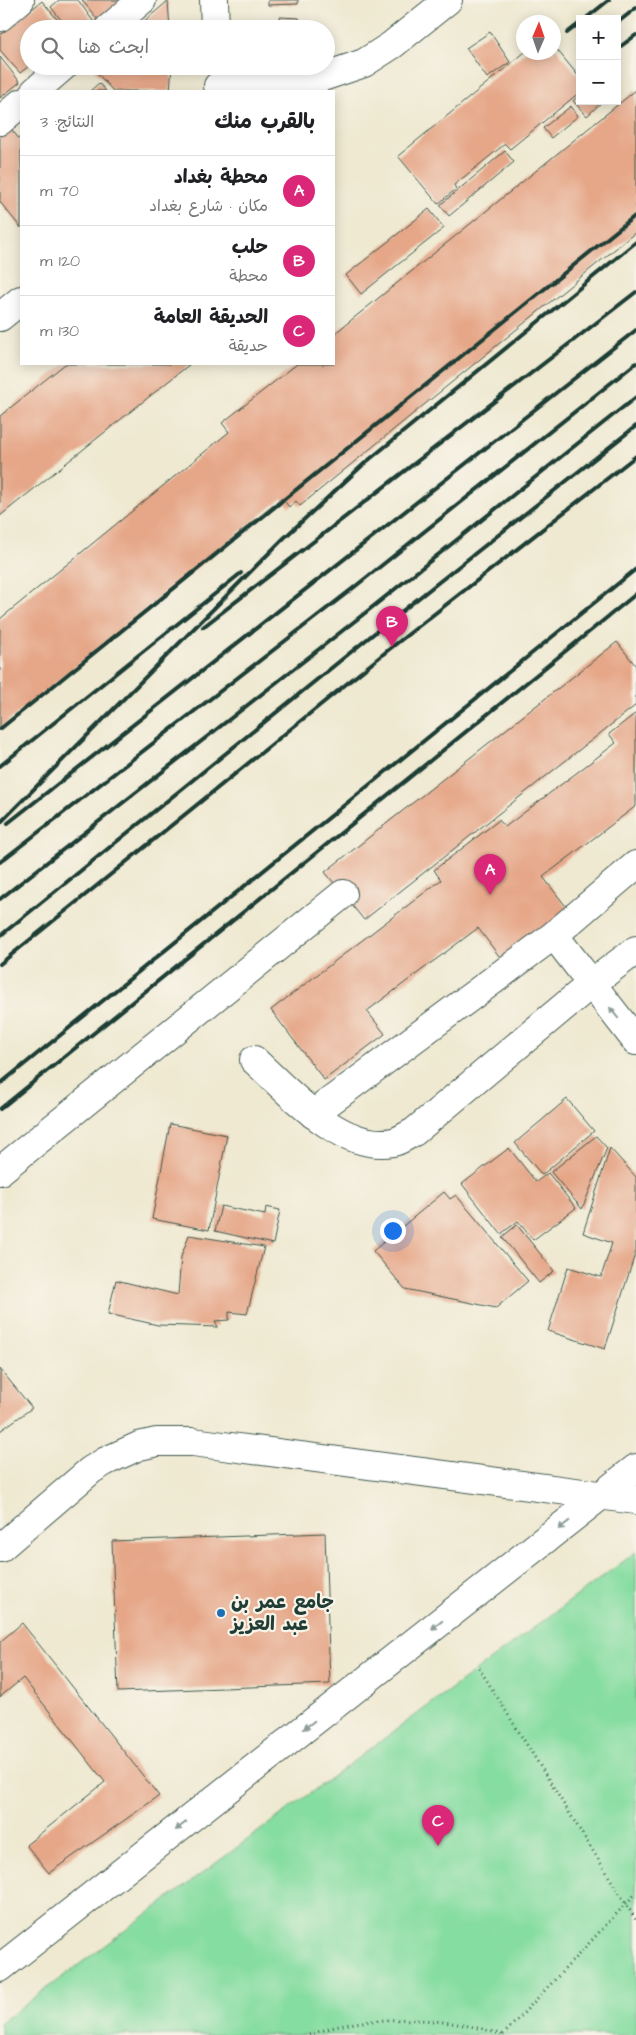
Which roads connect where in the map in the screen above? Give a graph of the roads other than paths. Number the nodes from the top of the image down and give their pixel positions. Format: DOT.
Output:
graph roads {
  1 [pos="20,0"];
  2 [pos="142,0"];
  3 [pos="214,0"];
  4 [pos="448,0"];
  5 [pos="0,17"];
  6 [pos="119,20"];
  7 [pos="215,20"];
  8 [pos="335,73"];
  9 [pos="54,75"];
  10 [pos="329,75"];
  11 [pos="218,81"];
  12 [pos="36,90"];
  13 [pos="20,104"];
  14 [pos="0,121"];
  15 [pos="20,301"];
  16 [pos="0,317"];
  17 [pos="636,865"];
  18 [pos="343,894"];
  19 [pos="554,935"];
  20 [pos="636,950"];
  21 [pos="591,984"];
  22 [pos="636,1041"];
  23 [pos="254,1060"];
  24 [pos="313,1114"];
  25 [pos="0,1171"];
  26 [pos="636,1468"];
  27 [pos="603,1495"];
  28 [pos="636,1500"];
  29 [pos="0,1548"];
  30 [pos="0,1968"];
  1 -- 5 [label="street"];
  2 -- 6 [label="street"];
  3 -- 7 [label="street"];
  4 -- 8 [label="street"];
  9 -- 12 [label="street"];
  10 -- 11 [label="street"];
  13 -- 14 [label="street"];
  15 -- 16 [label="street"];
  17 -- 19 [label="street"];
  18 -- 25 [label="street"];
  19 -- 21 [label="street"];
  19 -- 24 [label="street"];
  20 -- 21 [label="street"];
  22 -- 21 [label="street, one-way"];
  21 -- 24 [label="street"];
  23 -- 24 [label="street"];
  26 -- 27 [label="street"];
  27 -- 28 [label="street"];
  27 -- 29 [label="street"];
  27 -- 30 [label="street, one-way"];
}
